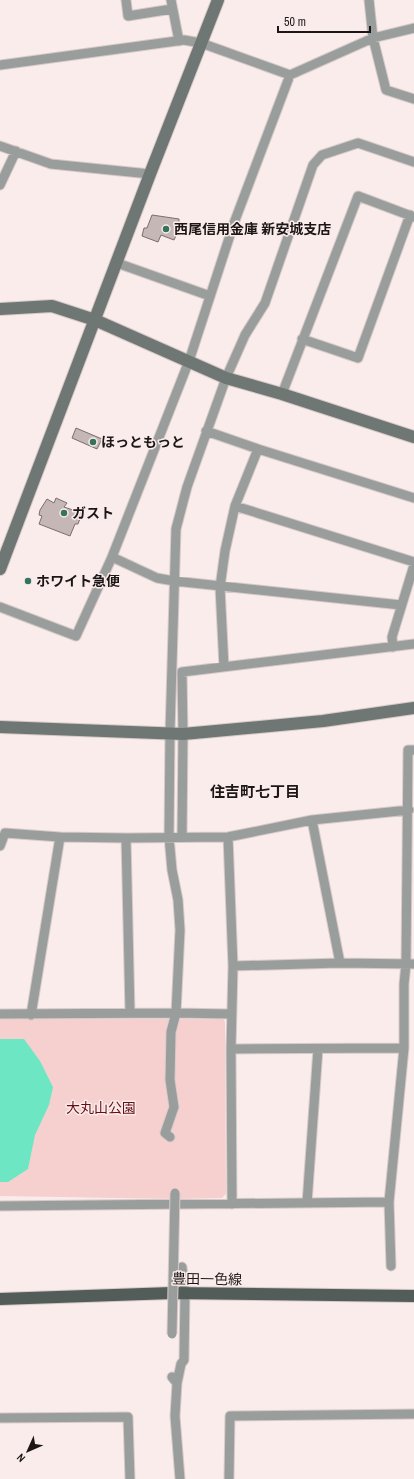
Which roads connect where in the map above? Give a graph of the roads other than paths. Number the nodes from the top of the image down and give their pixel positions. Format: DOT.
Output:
graph roads {
  1 [pos="126,0"];
  2 [pos="218,0"];
  3 [pos="369,0"];
  4 [pos="172,5"];
  5 [pos="414,28"];
  6 [pos="373,38"];
  7 [pos="179,41"];
  8 [pos="201,43"];
  9 [pos="0,65"];
  10 [pos="290,75"];
  11 [pos="414,99"];
  12 [pos="0,146"];
  13 [pos="16,151"];
  14 [pos="414,162"];
  15 [pos="150,174"];
  16 [pos="0,185"];
  17 [pos="412,216"];
  18 [pos="117,263"];
  19 [pos="210,296"];
  20 [pos="0,309"];
  21 [pos="95,320"];
  22 [pos="302,339"];
  23 [pos="189,362"];
  24 [pos="226,378"];
  25 [pos="282,394"];
  26 [pos="206,431"];
  27 [pos="414,437"];
  28 [pos="258,449"];
  29 [pos="414,498"];
  30 [pos="236,506"];
  31 [pos="112,557"];
  32 [pos="414,562"];
  33 [pos="414,565"];
  34 [pos="0,569"];
  35 [pos="174,582"];
  36 [pos="220,587"];
  37 [pos="401,605"];
  38 [pos="0,607"];
  39 [pos="414,644"];
  40 [pos="393,647"];
  41 [pos="224,666"];
  42 [pos="414,708"];
  43 [pos="0,727"];
  44 [pos="170,732"];
  45 [pos="183,734"];
  46 [pos="414,750"];
  47 [pos="409,810"];
  48 [pos="312,820"];
  49 [pos="60,837"];
  50 [pos="169,837"];
  51 [pos="182,837"];
  52 [pos="228,837"];
  53 [pos="126,838"];
  54 [pos="0,846"];
  55 [pos="340,963"];
  56 [pos="410,964"];
  57 [pos="233,966"];
  58 [pos="130,1013"];
  59 [pos="176,1013"];
  60 [pos="0,1014"];
  61 [pos="232,1014"];
  62 [pos="31,1015"];
  63 [pos="404,1048"];
  64 [pos="231,1049"];
  65 [pos="318,1049"];
  66 [pos="170,1137"];
  67 [pos="176,1194"];
  68 [pos="307,1202"];
  69 [pos="389,1202"];
  70 [pos="232,1204"];
  71 [pos="0,1206"];
  72 [pos="391,1266"];
  73 [pos="182,1267"];
  74 [pos="185,1293"];
  75 [pos="414,1296"];
  76 [pos="0,1299"];
  77 [pos="172,1334"];
  78 [pos="414,1414"];
  79 [pos="0,1418"];
  80 [pos="130,1479"];
  81 [pos="180,1479"];
  82 [pos="229,1479"];
  1 -- 4 [label="street"];
  2 -- 8 [label="street"];
  3 -- 6 [label="street"];
  4 -- 7 [label="street"];
  5 -- 6 [label="street"];
  6 -- 10 [label="street"];
  6 -- 11 [label="street"];
  7 -- 8 [label="street"];
  7 -- 9 [label="street"];
  8 -- 10 [label="street"];
  8 -- 15 [label="street"];
  10 -- 19 [label="street"];
  12 -- 13 [label="street"];
  13 -- 15 [label="street"];
  13 -- 16 [label="street"];
  14 -- 24 [label="street"];
  15 -- 18 [label="street"];
  17 -- 22 [label="street"];
  17 -- 22 [label="street"];
  18 -- 19 [label="street"];
  18 -- 21 [label="street"];
  19 -- 23 [label="street"];
  20 -- 21 [label="street"];
  21 -- 23 [label="street"];
  21 -- 34 [label="street"];
  22 -- 25 [label="street"];
  23 -- 24 [label="street"];
  23 -- 31 [label="street"];
  24 -- 25 [label="street"];
  24 -- 26 [label="street"];
  25 -- 27 [label="street"];
  26 -- 28 [label="street"];
  26 -- 35 [label="street"];
  28 -- 29 [label="street"];
  28 -- 30 [label="street"];
  30 -- 32 [label="street"];
  30 -- 36 [label="street"];
  31 -- 35 [label="street"];
  31 -- 38 [label="street"];
  33 -- 37 [label="street"];
  35 -- 36 [label="street"];
  35 -- 44 [label="street"];
  36 -- 37 [label="street"];
  36 -- 41 [label="street"];
  37 -- 40 [label="street"];
  39 -- 40 [label="street"];
  40 -- 41 [label="street"];
  41 -- 45 [label="street"];
  42 -- 45 [label="street"];
  43 -- 44 [label="street"];
  44 -- 45 [label="street"];
  44 -- 50 [label="street"];
  45 -- 51 [label="street"];
  46 -- 47 [label="street"];
  47 -- 48 [label="street"];
  47 -- 56 [label="street"];
  48 -- 52 [label="street"];
  48 -- 55 [label="street"];
  49 -- 53 [label="street"];
  49 -- 54 [label="street"];
  49 -- 62 [label="street"];
  50 -- 51 [label="street"];
  50 -- 53 [label="street"];
  50 -- 59 [label="street"];
  51 -- 52 [label="street"];
  52 -- 57 [label="street"];
  53 -- 58 [label="street"];
  55 -- 56 [label="street"];
  55 -- 57 [label="street"];
  56 -- 63 [label="street"];
  57 -- 61 [label="street"];
  58 -- 59 [label="street"];
  58 -- 62 [label="street"];
  59 -- 61 [label="street"];
  59 -- 66 [label="street"];
  60 -- 62 [label="street"];
  61 -- 64 [label="street"];
  63 -- 65 [label="street"];
  63 -- 69 [label="street"];
  64 -- 65 [label="street"];
  64 -- 70 [label="street"];
  65 -- 68 [label="street"];
  67 -- 77 [label="street, bridge"];
  68 -- 69 [label="street"];
  68 -- 70 [label="street"];
  69 -- 72 [label="street"];
  70 -- 71 [label="street"];
  73 -- 74 [label="street"];
  74 -- 75 [label="main road, 豊田一色線"];
  74 -- 76 [label="main road, 豊田一色線"];
  74 -- 81 [label="street"];
  78 -- 82 [label="street"];
  79 -- 80 [label="street"];
}
